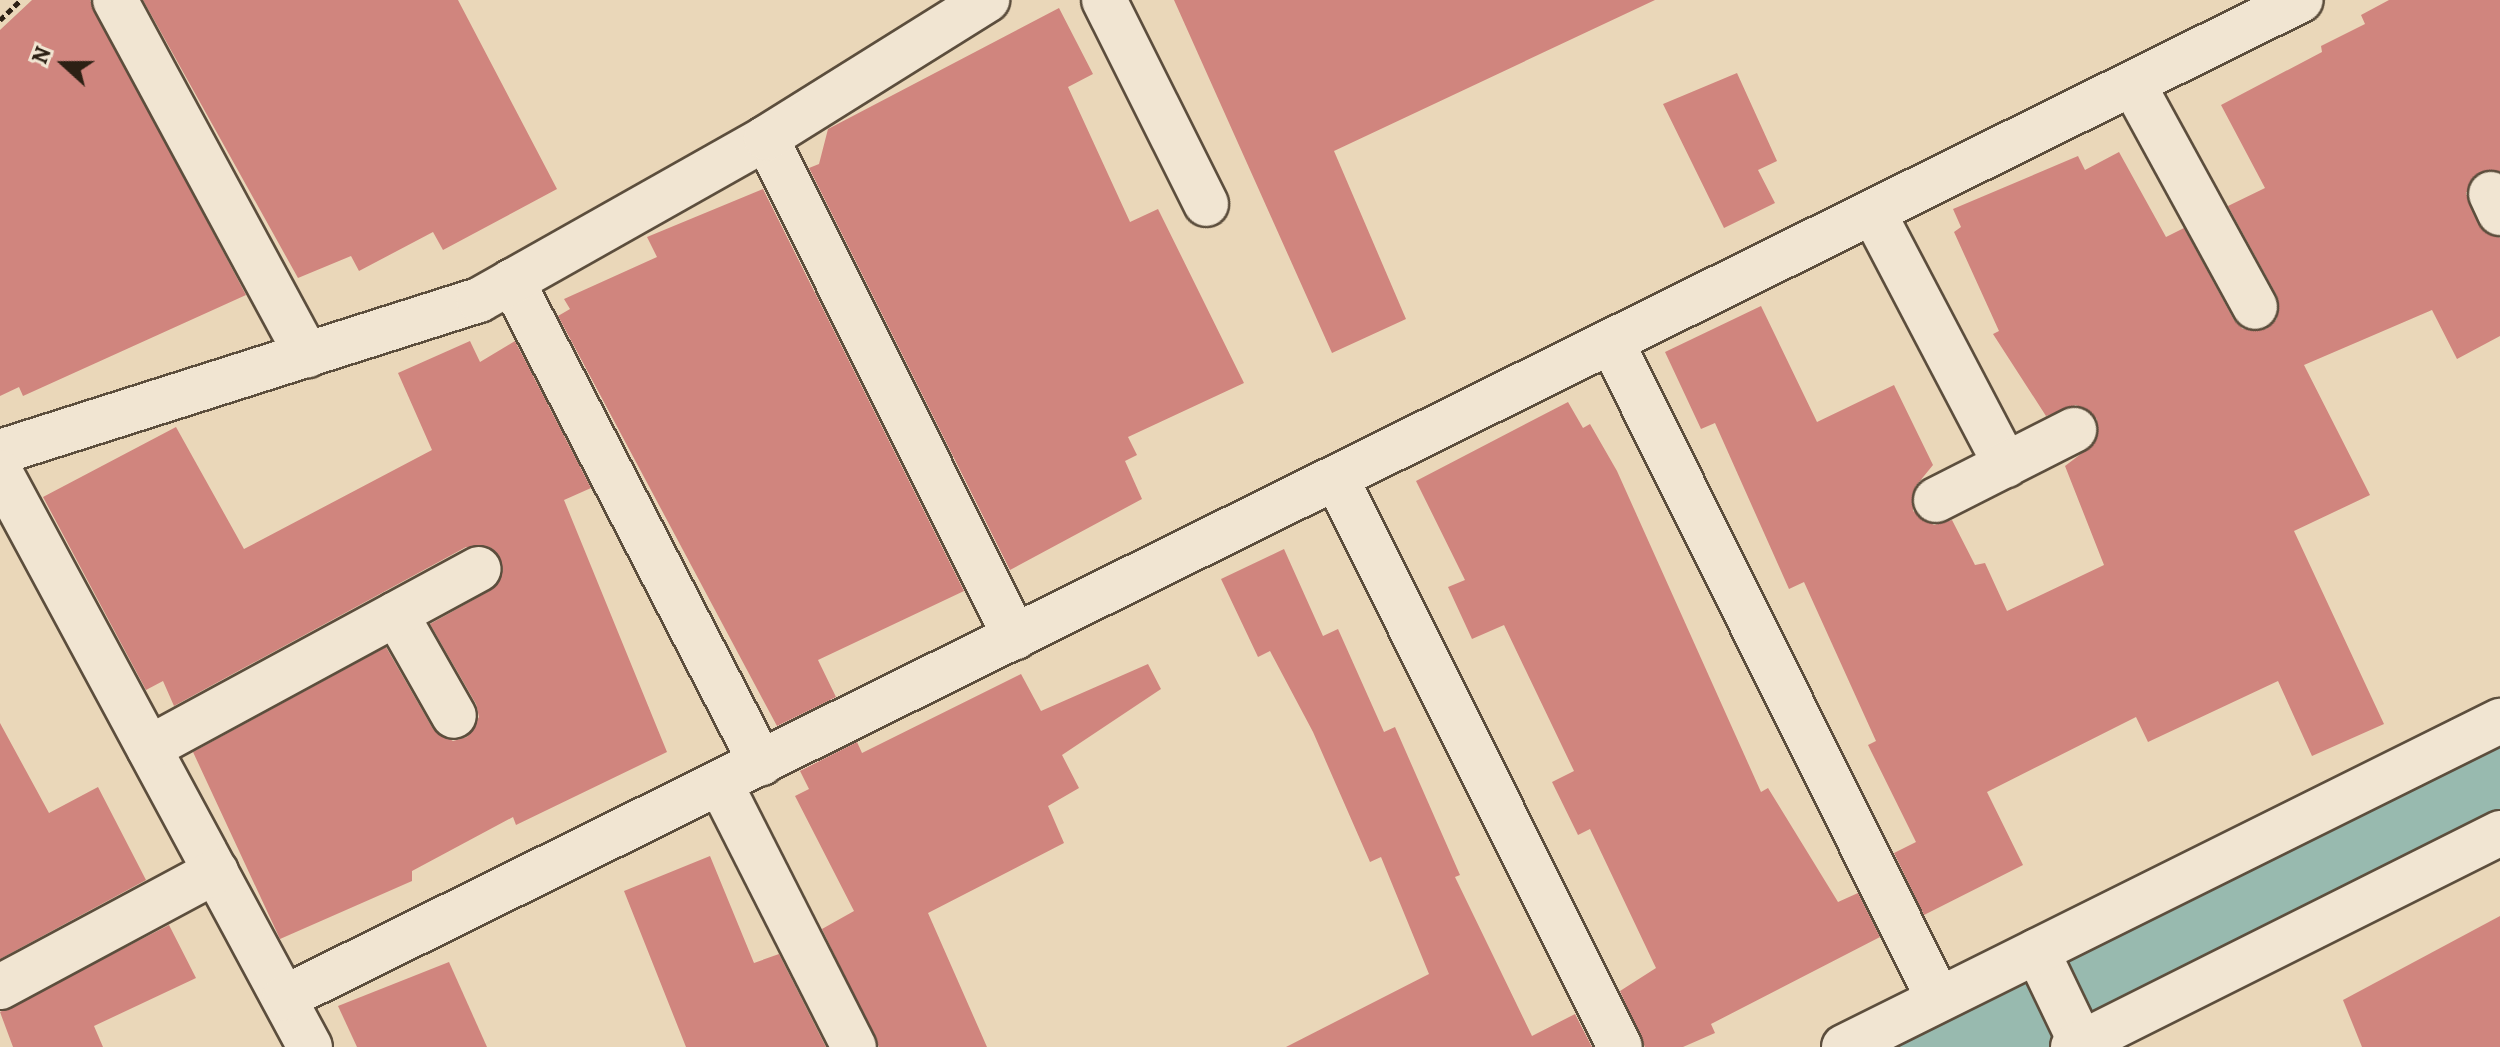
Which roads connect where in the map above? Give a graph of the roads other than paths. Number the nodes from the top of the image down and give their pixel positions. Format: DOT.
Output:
graph roads {
  1 [pos="115,0"];
  2 [pos="987,0"];
  3 [pos="1104,0"];
  4 [pos="2301,0"];
  5 [pos="2133,84"];
  6 [pos="766,138"];
  7 [pos="1206,204"];
  8 [pos="1873,212"];
  9 [pos="512,281"];
  10 [pos="2255,307"];
  11 [pos="1611,341"];
  12 [pos="307,355"];
  13 [pos="2074,430"];
  14 [pos="0,452"];
  15 [pos="2006,465"];
  16 [pos="0,472"];
  17 [pos="1338,482"];
  18 [pos="1936,500"];
  19 [pos="478,569"];
  20 [pos="396,614"];
  21 [pos="1015,637"];
  22 [pos="454,716"];
  23 [pos="2500,721"];
  24 [pos="149,748"];
  25 [pos="761,763"];
  26 [pos="720,783"];
  27 [pos="2500,833"];
  28 [pos="216,871"];
  29 [pos="2037,951"];
  30 [pos="0,987"];
  31 [pos="284,998"];
  32 [pos="1938,998"];
  33 [pos="2077,1045"];
  34 [pos="310,1047"];
  35 [pos="854,1047"];
  36 [pos="1620,1047"];
  37 [pos="1844,1047"];
  1 -- 12 [label="street"];
  2 -- 6 [label="street"];
  3 -- 7 [label="street"];
  4 -- 5 [label="street"];
  5 -- 8 [label="street"];
  5 -- 10 [label="street"];
  6 -- 9 [label="street"];
  6 -- 21 [label="street"];
  8 -- 11 [label="street"];
  8 -- 15 [label="street"];
  9 -- 12 [label="street"];
  9 -- 25 [label="street"];
  11 -- 17 [label="street"];
  11 -- 32 [label="street"];
  12 -- 14 [label="street"];
  13 -- 15 [label="street"];
  15 -- 18 [label="street"];
  16 -- 24 [label="street"];
  17 -- 21 [label="street"];
  17 -- 36 [label="street"];
  19 -- 20 [label="street"];
  20 -- 22 [label="street"];
  20 -- 24 [label="street"];
  21 -- 25 [label="street"];
  23 -- 29 [label="street"];
  24 -- 28 [label="street"];
  25 -- 26 [label="street"];
  26 -- 31 [label="street"];
  26 -- 35 [label="street"];
  27 -- 33 [label="street"];
  28 -- 30 [label="street"];
  28 -- 31 [label="street"];
  29 -- 32 [label="street"];
  29 -- 33 [label="street"];
  31 -- 34 [label="street"];
  32 -- 37 [label="street"];
}
